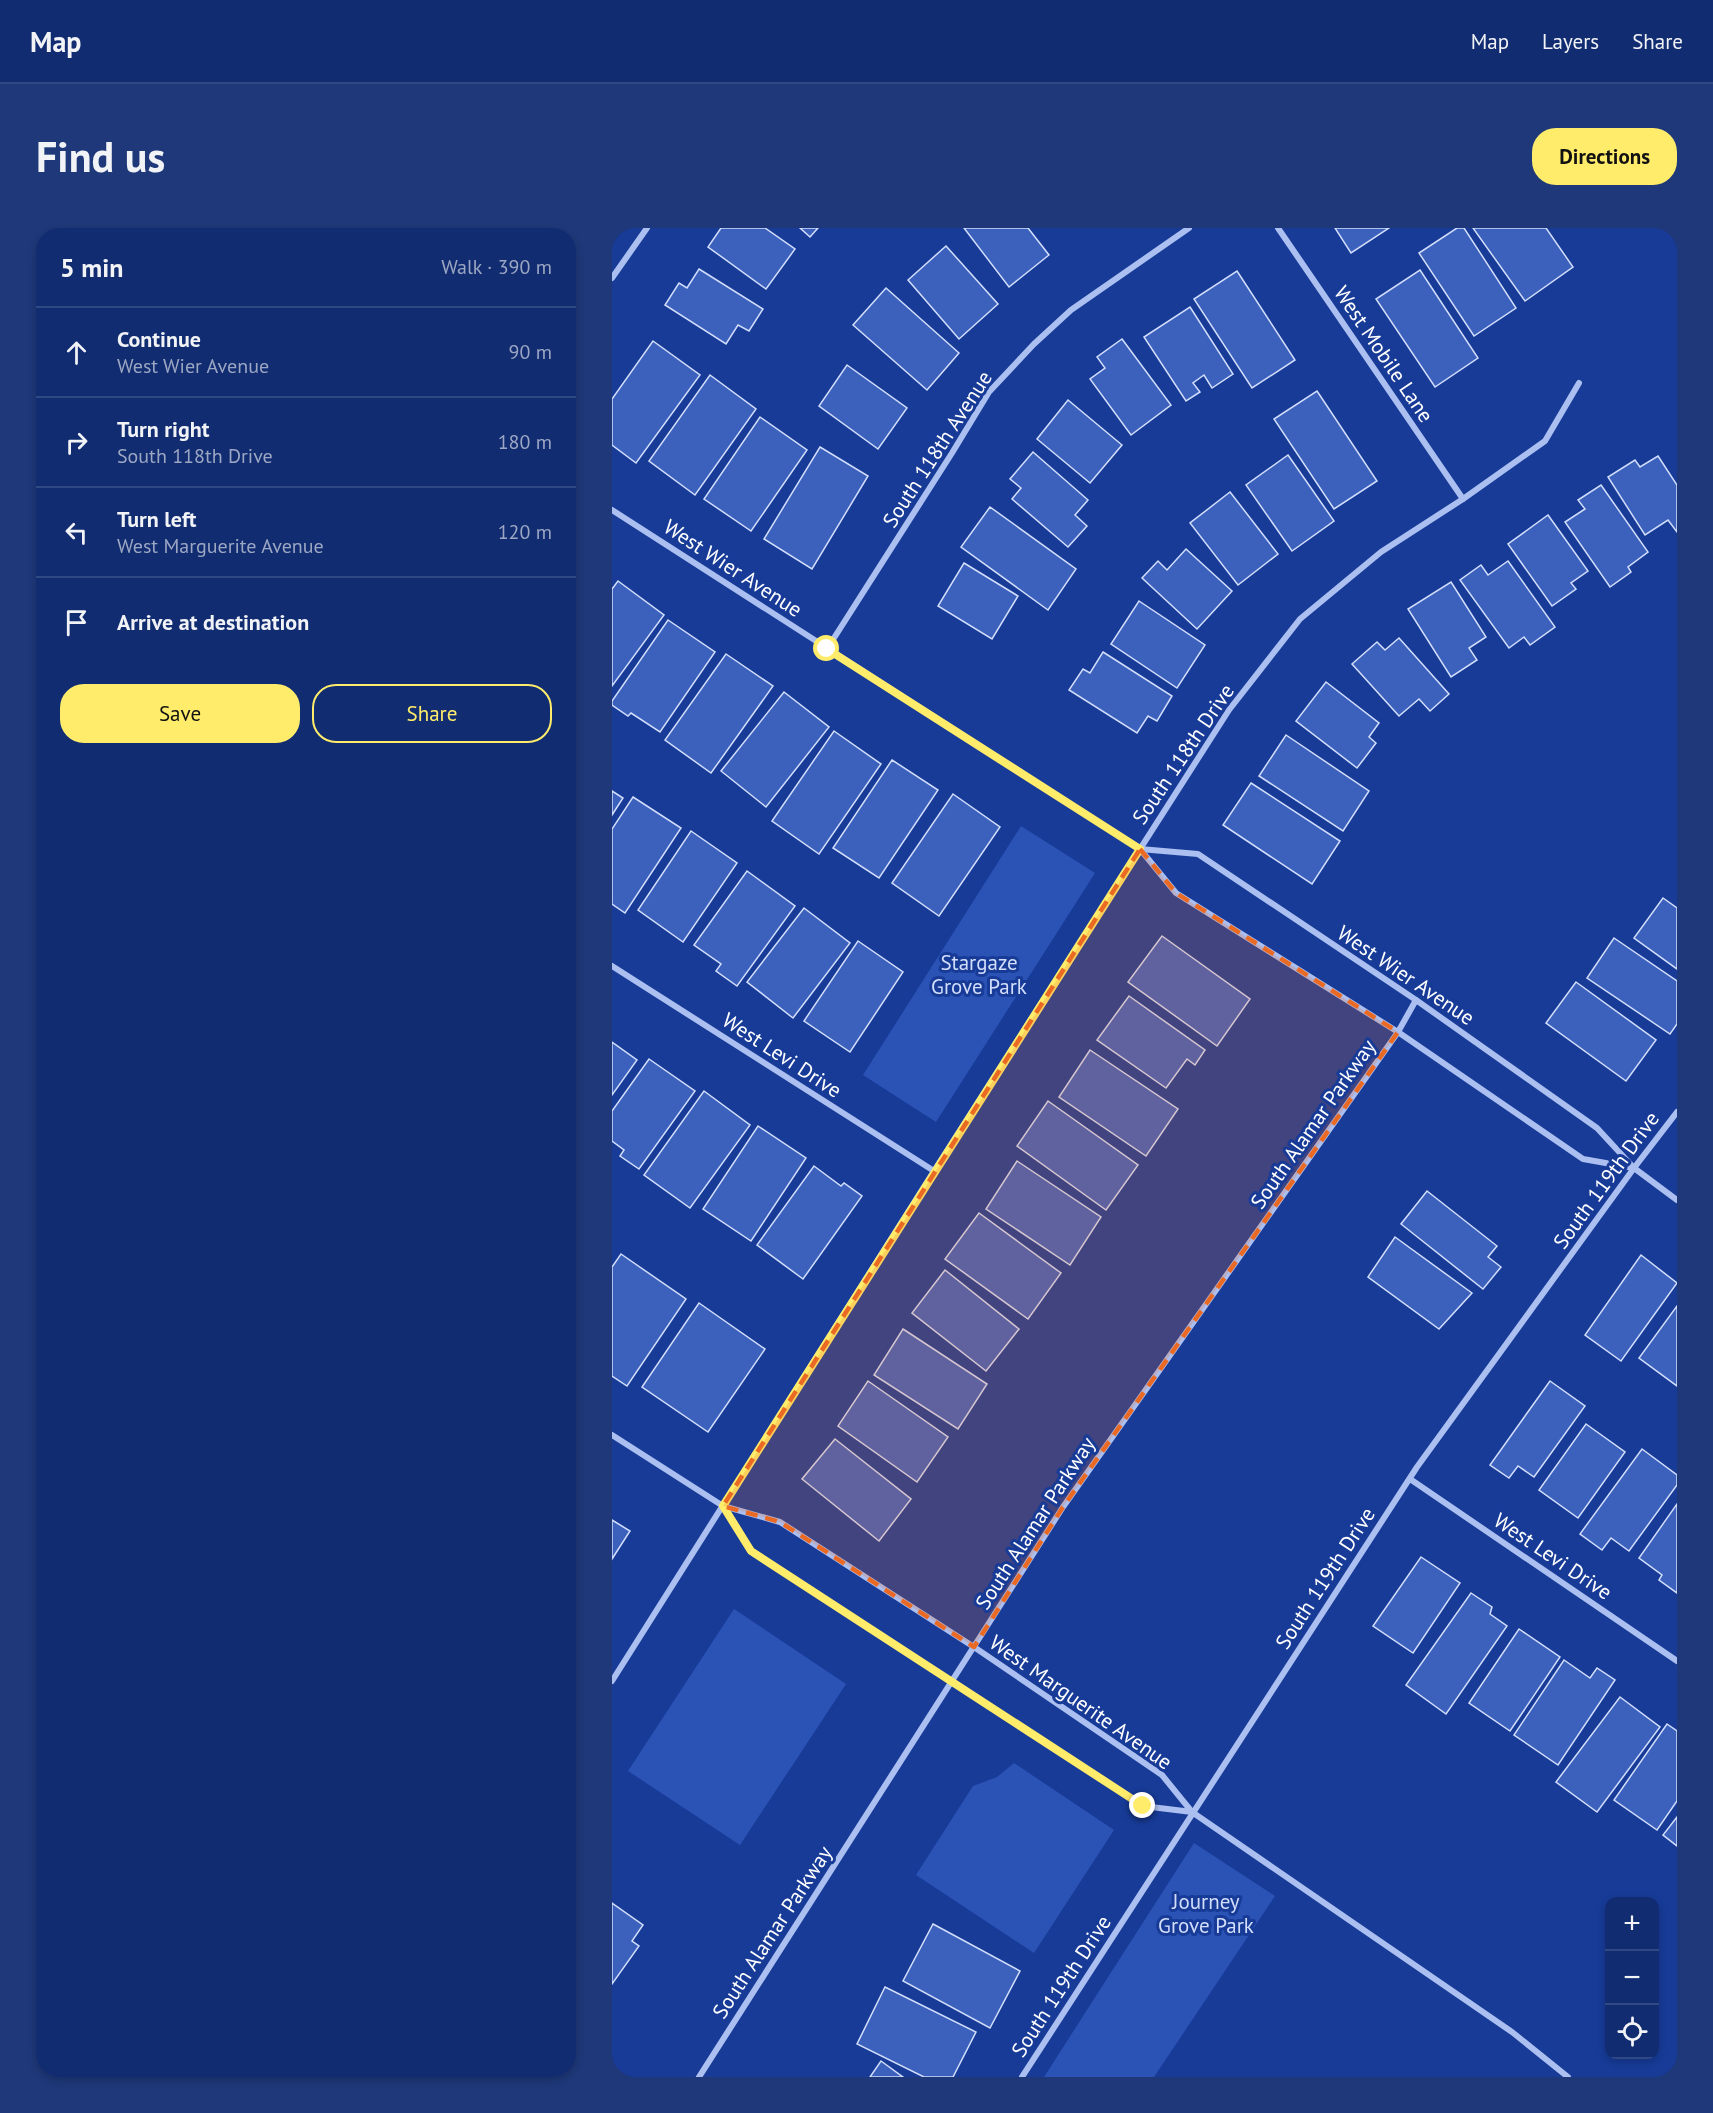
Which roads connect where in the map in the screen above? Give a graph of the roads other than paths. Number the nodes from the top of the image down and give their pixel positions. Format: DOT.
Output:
graph roads {
  1 [pos="647,228"];
  2 [pos="1189,228"];
  3 [pos="1278,228"];
  4 [pos="612,278"];
  5 [pos="1579,383"];
  6 [pos="1463,499"];
  7 [pos="612,510"];
  8 [pos="827,649"];
  9 [pos="1140,849"];
  10 [pos="612,966"];
  11 [pos="1416,1000"];
  12 [pos="1398,1032"];
  13 [pos="1677,1112"];
  14 [pos="1634,1168"];
  15 [pos="934,1171"];
  16 [pos="1677,1200"];
  17 [pos="612,1435"];
  18 [pos="1410,1479"];
  19 [pos="723,1506"];
  20 [pos="974,1647"];
  21 [pos="1677,1660"];
  22 [pos="612,1681"];
  23 [pos="951,1682"];
  24 [pos="1192,1812"];
  25 [pos="699,2077"];
  26 [pos="1022,2077"];
  27 [pos="1568,2077"];
  1 -- 4 [label="street"];
  2 -- 8 [label="street, South 118th Avenue"];
  3 -- 6 [label="street, West Mobile Lane"];
  5 -- 6 [label="street, South 118th Drive"];
  6 -- 9 [label="street, South 118th Drive"];
  7 -- 8 [label="street, West Wier Avenue"];
  8 -- 9 [label="street, West Wier Avenue"];
  9 -- 11 [label="street, West Wier Avenue"];
  9 -- 12 [label="street, West Wier Avenue"];
  9 -- 15 [label="street, South 118th Drive"];
  10 -- 15 [label="street, West Levi Drive"];
  11 -- 12 [label="street, South Alamar Parkway"];
  11 -- 14 [label="street, West Wier Avenue"];
  12 -- 14 [label="street, West Wier Avenue"];
  12 -- 20 [label="street, South Alamar Parkway"];
  13 -- 14 [label="street, South 119th Drive"];
  14 -- 16 [label="street, West Wier Avenue"];
  14 -- 18 [label="street, South 119th Drive"];
  15 -- 19 [label="street, South 118th Drive"];
  17 -- 19 [label="street, West Marguerite Avenue"];
  18 -- 21 [label="street, West Levi Drive"];
  18 -- 24 [label="street, South 119th Drive"];
  19 -- 20 [label="street, West Marguerite Avenue"];
  19 -- 22 [label="street, South 118th Drive"];
  19 -- 23 [label="street, West Marguerite Avenue"];
  20 -- 23 [label="street, South Alamar Parkway"];
  20 -- 24 [label="street, West Marguerite Avenue"];
  23 -- 24 [label="street, West Marguerite Avenue"];
  23 -- 25 [label="street, South Alamar Parkway"];
  24 -- 26 [label="street, South 119th Drive"];
  24 -- 27 [label="street, West Marguerite Avenue"];
}
